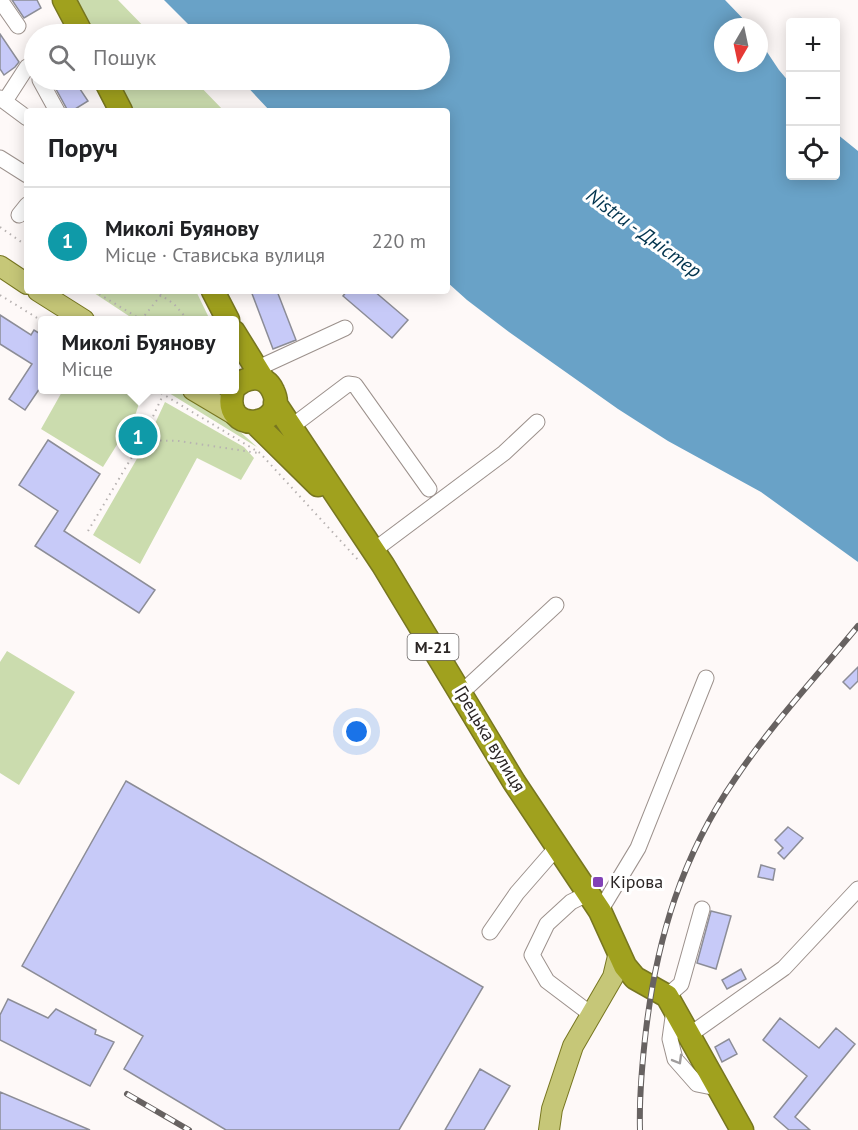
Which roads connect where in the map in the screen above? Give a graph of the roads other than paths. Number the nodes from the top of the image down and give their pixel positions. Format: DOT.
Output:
graph roads {
  1 [pos="0,0"];
  2 [pos="63,0"];
  3 [pos="76,24"];
  4 [pos="18,26"];
  5 [pos="24,72"];
  6 [pos="45,90"];
  7 [pos="110,90"];
  8 [pos="2,100"];
  9 [pos="55,108"];
  10 [pos="119,108"];
  11 [pos="24,116"];
  12 [pos="0,158"];
  13 [pos="24,173"];
  14 [pos="0,259"];
  15 [pos="24,271"];
  16 [pos="24,281"];
  17 [pos="43,294"];
  18 [pos="62,294"];
  19 [pos="214,294"];
  20 [pos="76,316"];
  21 [pos="94,316"];
  22 [pos="226,316"];
  23 [pos="345,328"];
  24 [pos="239,340"];
  25 [pos="260,374"];
  26 [pos="239,385"];
  27 [pos="200,394"];
  28 [pos="233,394"];
  29 [pos="275,403"];
  30 [pos="244,418"];
  31 [pos="537,422"];
  32 [pos="291,427"];
  33 [pos="429,489"];
  34 [pos="349,515"];
  35 [pos="368,557"];
  36 [pos="556,605"];
  37 [pos="706,678"];
  38 [pos="461,693"];
  39 [pos="558,846"];
  40 [pos="858,889"];
  41 [pos="702,909"];
  42 [pos="599,910"];
  43 [pos="490,932"];
  44 [pos="622,959"];
  45 [pos="642,981"];
  46 [pos="670,1003"];
  47 [pos="596,1009"];
  48 [pos="688,1036"];
  49 [pos="717,1088"];
  50 [pos="549,1130"];
  51 [pos="742,1130"];
  1 -- 4 [label="lane"];
  2 -- 3 [label="highway"];
  5 -- 8 [label="lane"];
  6 -- 9 [label="lane"];
  7 -- 10 [label="highway"];
  8 -- 11 [label="lane"];
  12 -- 13 [label="lane"];
  14 -- 15 [label="main road"];
  14 -- 16 [label="main road"];
  17 -- 20 [label="main road"];
  18 -- 21 [label="main road"];
  19 -- 22 [label="highway"];
  23 -- 25 [label="lane"];
  24 -- 25 [label="highway, М-21"];
  25 -- 26 [label="highway"];
  25 -- 29 [label="highway, М-21"];
  27 -- 30 [label="main road"];
  28 -- 30 [label="highway"];
  29 -- 30 [label="highway"];
  29 -- 32 [label="highway, Грецька вулиця / М-21"];
  30 -- 34 [label="highway, Грецька вулиця / М-21"];
  31 -- 35 [label="lane"];
  32 -- 33 [label="lane"];
  32 -- 34 [label="highway, Грецька вулиця / М-21"];
  34 -- 35 [label="highway, Грецька вулиця / М-21"];
  35 -- 38 [label="highway, Грецька вулиця / М-21"];
  36 -- 38 [label="lane"];
  37 -- 42 [label="lane"];
  38 -- 39 [label="highway, Грецька вулиця / М-21"];
  39 -- 42 [label="highway, Грецька вулиця / М-21"];
  39 -- 43 [label="lane"];
  40 -- 48 [label="lane"];
  41 -- 46 [label="lane"];
  42 -- 44 [label="highway, Грецька вулиця / М-21"];
  42 -- 47 [label="main road"];
  42 -- 47 [label="lane"];
  44 -- 45 [label="highway, М-21"];
  44 -- 47 [label="main road"];
  45 -- 46 [label="highway, М-21"];
  45 -- 47 [label="main road"];
  46 -- 48 [label="highway"];
  46 -- 49 [label="lane, one-way"];
  47 -- 50 [label="main road"];
  48 -- 49 [label="highway"];
  49 -- 51 [label="highway"];
}
